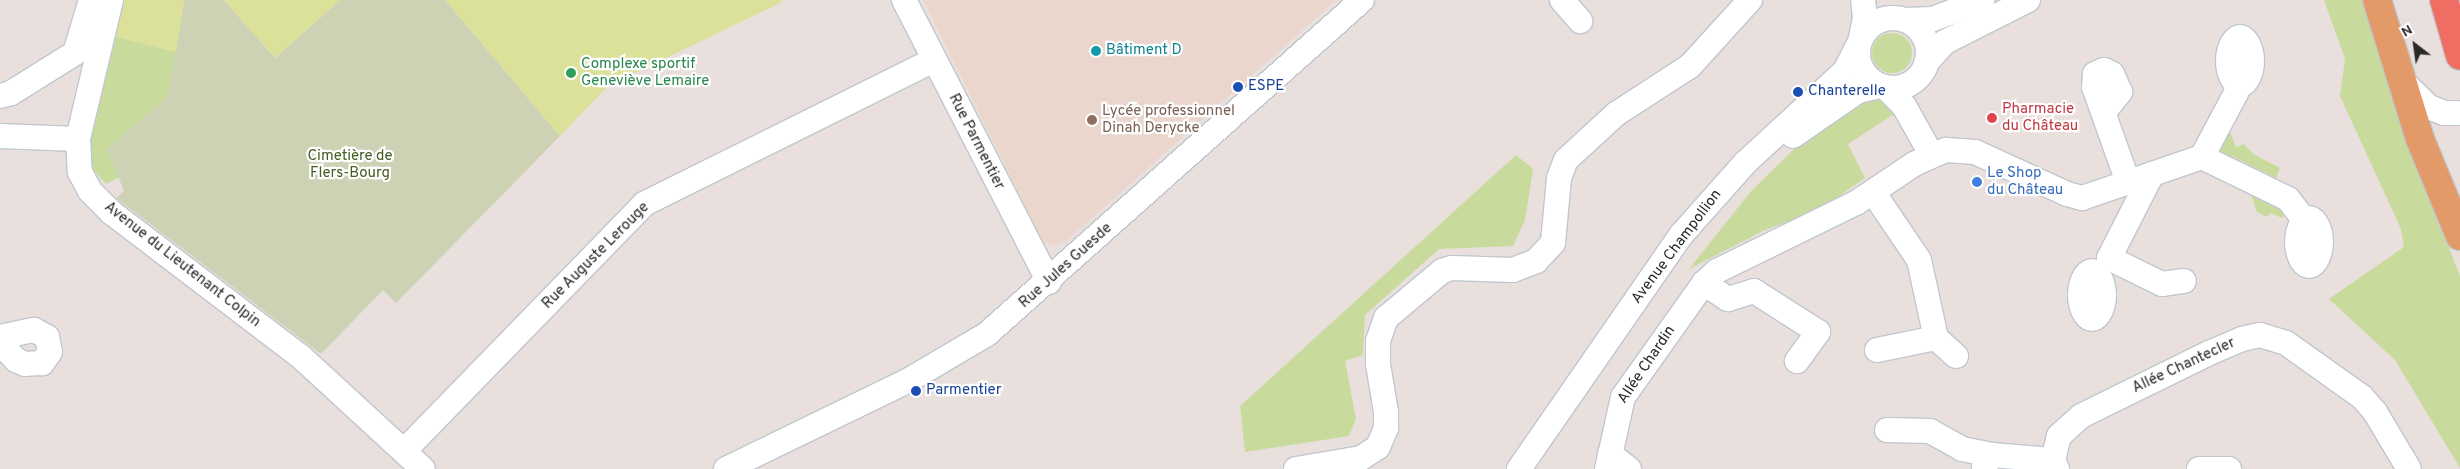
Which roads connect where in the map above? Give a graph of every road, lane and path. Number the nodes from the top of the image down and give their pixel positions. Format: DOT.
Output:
graph roads {
  1 [pos="91,0"];
  2 [pos="111,0"];
  3 [pos="904,0"];
  4 [pos="1362,0"];
  5 [pos="1562,0"];
  6 [pos="1750,0"];
  7 [pos="1862,0"];
  8 [pos="1880,0"];
  9 [pos="1982,0"];
  10 [pos="2028,0"];
  11 [pos="2377,0"];
  12 [pos="2444,0"];
  13 [pos="1902,19"];
  14 [pos="1580,21"];
  15 [pos="1860,42"];
  16 [pos="2238,55"];
  17 [pos="2460,56"];
  18 [pos="934,60"];
  19 [pos="1923,69"];
  20 [pos="2399,78"];
  21 [pos="1882,87"];
  22 [pos="0,96"];
  23 [pos="2104,112"];
  24 [pos="2457,113"];
  25 [pos="0,136"];
  26 [pos="78,139"];
  27 [pos="1931,154"];
  28 [pos="2202,157"];
  29 [pos="2152,174"];
  30 [pos="2128,182"];
  31 [pos="1873,192"];
  32 [pos="2094,194"];
  33 [pos="2130,216"];
  34 [pos="2303,218"];
  35 [pos="2460,236"];
  36 [pos="2184,281"];
  37 [pos="1049,282"];
  38 [pos="1704,283"];
  39 [pos="0,338"];
  40 [pos="1936,338"];
  41 [pos="0,343"];
  42 [pos="1877,350"];
  43 [pos="1956,356"];
  44 [pos="1797,361"];
  45 [pos="1887,430"];
  46 [pos="404,452"];
  47 [pos="1608,461"];
  48 [pos="1987,462"];
  49 [pos="2055,464"];
  50 [pos="423,469"];
  51 [pos="726,469"];
  52 [pos="1296,469"];
  53 [pos="1519,469"];
  54 [pos="1536,469"];
  55 [pos="1629,469"];
  56 [pos="2199,469"];
  57 [pos="2229,469"];
  58 [pos="2409,469"];
  1 -- 22 [label="street"];
  2 -- 26 [label="street, Avenue du Lieutenant Colpin"];
  3 -- 18 [label="street, Rue Parmentier"];
  4 -- 37 [label="street, Rue Jules Guesde"];
  5 -- 14 [label="street"];
  6 -- 52 [label="street"];
  7 -- 15 [label="street"];
  8 -- 13 [label="street"];
  9 -- 13 [label="street"];
  10 -- 19 [label="street"];
  11 -- 20 [label="main road"];
  12 -- 17 [label="highway"];
  13 -- 15 [label="street"];
  13 -- 19 [label="street"];
  15 -- 21 [label="street"];
  15 -- 53 [label="street, Avenue Champollion"];
  16 -- 28 [label="street"];
  18 -- 37 [label="street, Rue Parmentier"];
  18 -- 46 [label="street, Rue Auguste Lerouge"];
  19 -- 21 [label="street"];
  19 -- 27 [label="street"];
  20 -- 24 [label="street"];
  20 -- 35 [label="main road"];
  21 -- 27 [label="street"];
  21 -- 54 [label="street, Avenue Champollion"];
  23 -- 30 [label="street"];
  25 -- 26 [label="street"];
  26 -- 46 [label="street, Avenue du Lieutenant Colpin"];
  27 -- 31 [label="street, Allée Chardin"];
  27 -- 32 [label="street, Allée Chardin"];
  28 -- 29 [label="street, Allée Chardin"];
  28 -- 34 [label="street"];
  29 -- 30 [label="street, Allée Chardin"];
  29 -- 33 [label="street"];
  30 -- 32 [label="street, Allée Chardin"];
  31 -- 38 [label="street, Allée Chardin"];
  31 -- 40 [label="street"];
  32 -- 33 [label="street"];
  33 -- 36 [label="street"];
  37 -- 51 [label="street, Rue Jules Guesde"];
  38 -- 44 [label="street"];
  38 -- 47 [label="street, Allée Chardin"];
  39 -- 41 [label="street"];
  40 -- 42 [label="street"];
  40 -- 43 [label="street"];
  45 -- 48 [label="street, Allée Chantecler"];
  46 -- 50 [label="street, Avenue du Lieutenant Colpin"];
  47 -- 55 [label="street, Allée Chardin"];
  48 -- 49 [label="street, Allée Chantecler"];
  49 -- 58 [label="street, Allée Chantecler"];
  56 -- 57 [label="street"];
}
